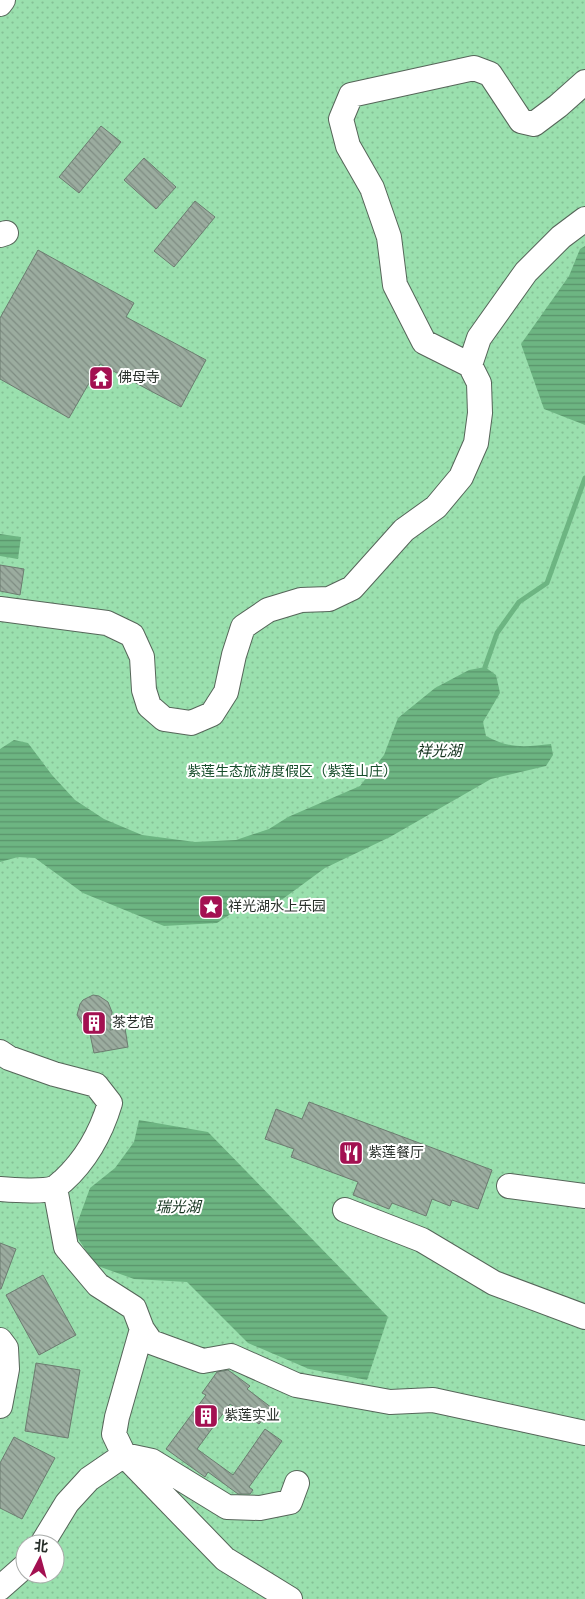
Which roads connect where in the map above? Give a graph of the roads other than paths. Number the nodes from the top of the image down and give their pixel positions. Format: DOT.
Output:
graph roads {
  1 [pos="3,0"];
  2 [pos="0,4"];
  3 [pos="585,82"];
  4 [pos="585,219"];
  5 [pos="470,365"];
  6 [pos="0,609"];
  7 [pos="0,1052"];
  8 [pos="509,1186"];
  9 [pos="54,1188"];
  10 [pos="0,1189"];
  11 [pos="585,1196"];
  12 [pos="345,1210"];
  13 [pos="585,1318"];
  14 [pos="142,1329"];
  15 [pos="0,1340"];
  16 [pos="0,1406"];
  17 [pos="585,1433"];
  18 [pos="124,1455"];
  19 [pos="297,1482"];
  20 [pos="48,1534"];
  21 [pos="15,1575"];
  22 [pos="0,1588"];
  23 [pos="290,1599"];
  1 -- 2 [label="street"];
  3 -- 5 [label="street"];
  4 -- 5 [label="street"];
  5 -- 6 [label="street"];
  7 -- 9 [label="street"];
  8 -- 11 [label="street"];
  9 -- 10 [label="street"];
  9 -- 14 [label="street"];
  12 -- 13 [label="street"];
  14 -- 17 [label="street"];
  14 -- 18 [label="street"];
  15 -- 16 [label="street"];
  18 -- 19 [label="street"];
  18 -- 20 [label="street"];
  18 -- 23 [label="street"];
  21 -- 22 [label="street"];
}
